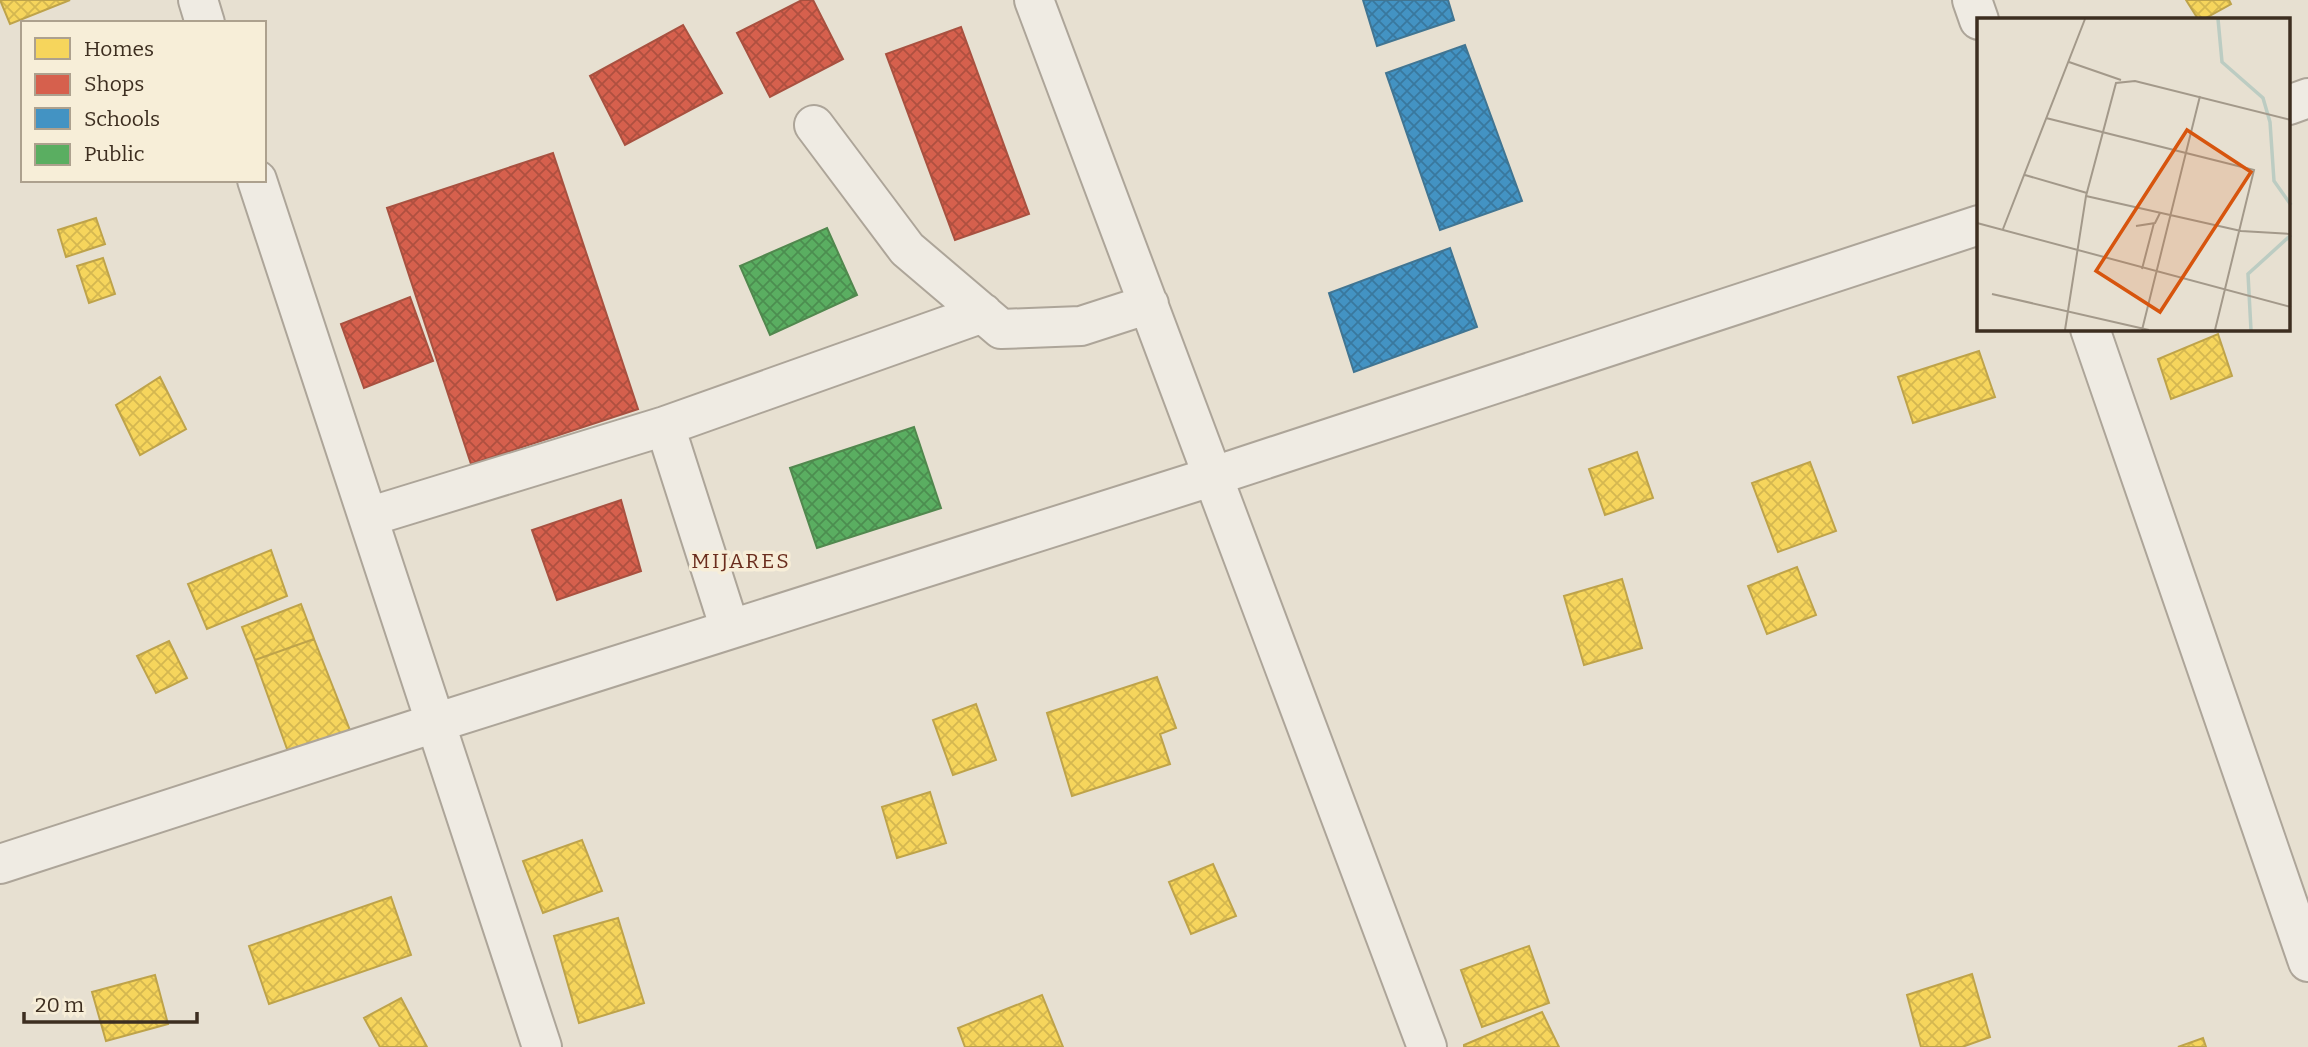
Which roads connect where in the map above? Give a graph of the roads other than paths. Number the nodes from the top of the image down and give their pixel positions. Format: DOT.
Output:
graph roads {
  1 [pos="198,0"];
  2 [pos="1034,0"];
  3 [pos="1972,0"];
  4 [pos="1978,18"];
  5 [pos="204,21"];
  6 [pos="2308,97"];
  7 [pos="2290,105"];
  8 [pos="814,125"];
  9 [pos="258,182"];
  10 [pos="1977,226"];
  11 [pos="1149,304"];
  12 [pos="983,313"];
  13 [pos="2092,331"];
  14 [pos="665,426"];
  15 [pos="1213,476"];
  16 [pos="368,517"];
  17 [pos="730,629"];
  18 [pos="435,723"];
  19 [pos="0,864"];
  20 [pos="2308,962"];
  21 [pos="542,1047"];
  22 [pos="1427,1047"];
  1 -- 5 [label="street"];
  2 -- 11 [label="street"];
  3 -- 4 [label="street"];
  6 -- 7 [label="street"];
  8 -- 12 [label="street"];
  9 -- 16 [label="street"];
  10 -- 15 [label="street"];
  11 -- 12 [label="street"];
  11 -- 15 [label="street"];
  12 -- 14 [label="street"];
  13 -- 20 [label="street"];
  14 -- 16 [label="street"];
  14 -- 17 [label="street"];
  15 -- 17 [label="street"];
  15 -- 22 [label="street"];
  16 -- 18 [label="street"];
  17 -- 18 [label="street"];
  18 -- 19 [label="street"];
  18 -- 21 [label="street"];
}
